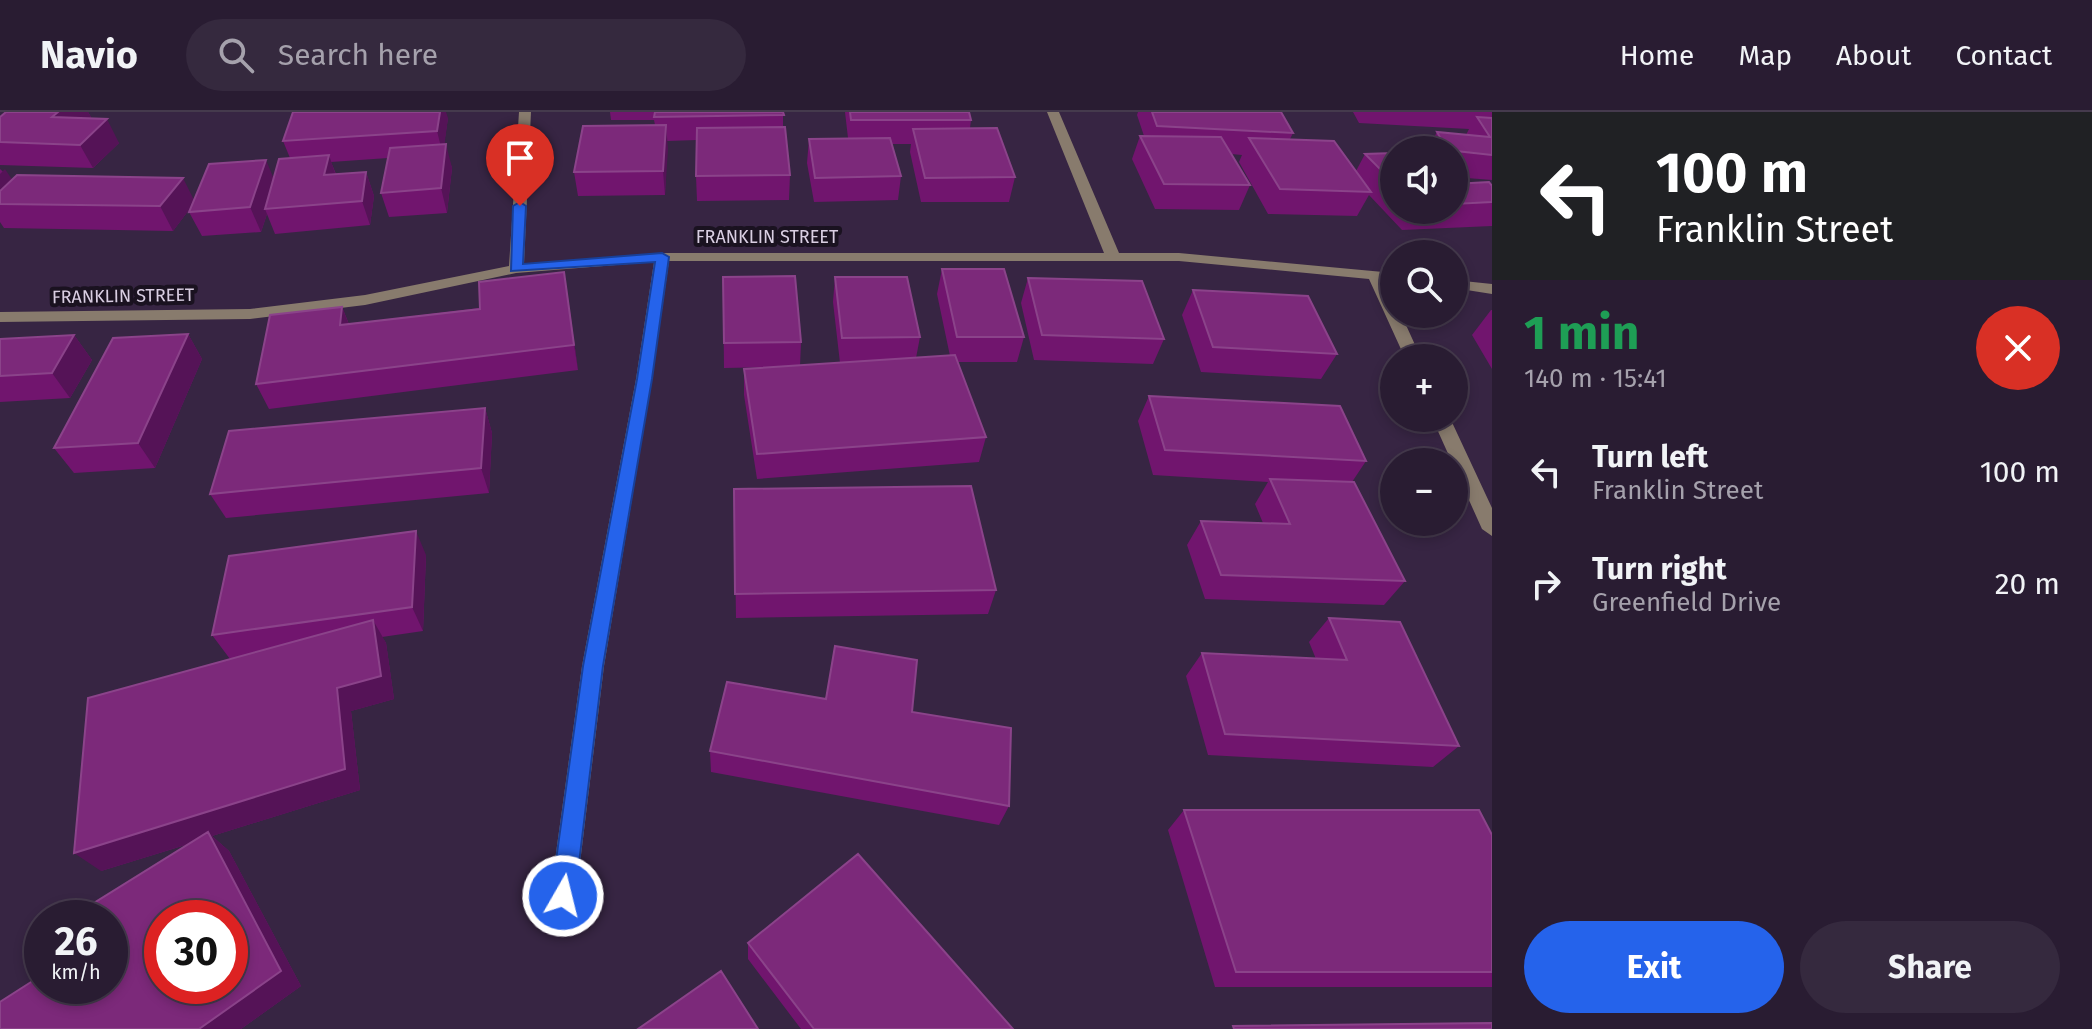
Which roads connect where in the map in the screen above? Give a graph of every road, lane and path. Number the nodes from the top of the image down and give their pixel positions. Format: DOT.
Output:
graph roads {
  1 [pos="525,112"];
  2 [pos="1053,112"];
  3 [pos="1113,256"];
  4 [pos="662,257"];
  5 [pos="516,269"];
  6 [pos="1375,275"];
  7 [pos="1380,276"];
  8 [pos="1468,286"];
  9 [pos="1492,289"];
  10 [pos="0,317"];
  11 [pos="1407,344"];
  12 [pos="1447,432"];
  13 [pos="1492,529"];
  14 [pos="563,896"];
  1 -- 5 [label="street"];
  2 -- 3 [label="street"];
  3 -- 4 [label="street, FRANKLIN STREET"];
  3 -- 6 [label="street, FRANKLIN STREET"];
  4 -- 5 [label="street, FRANKLIN STREET"];
  4 -- 14 [label="street"];
  5 -- 10 [label="street, FRANKLIN STREET"];
  6 -- 7 [label="street, FRANKLIN STREET"];
  6 -- 11 [label="street"];
  8 -- 9 [label="street"];
  12 -- 13 [label="street"];
}
